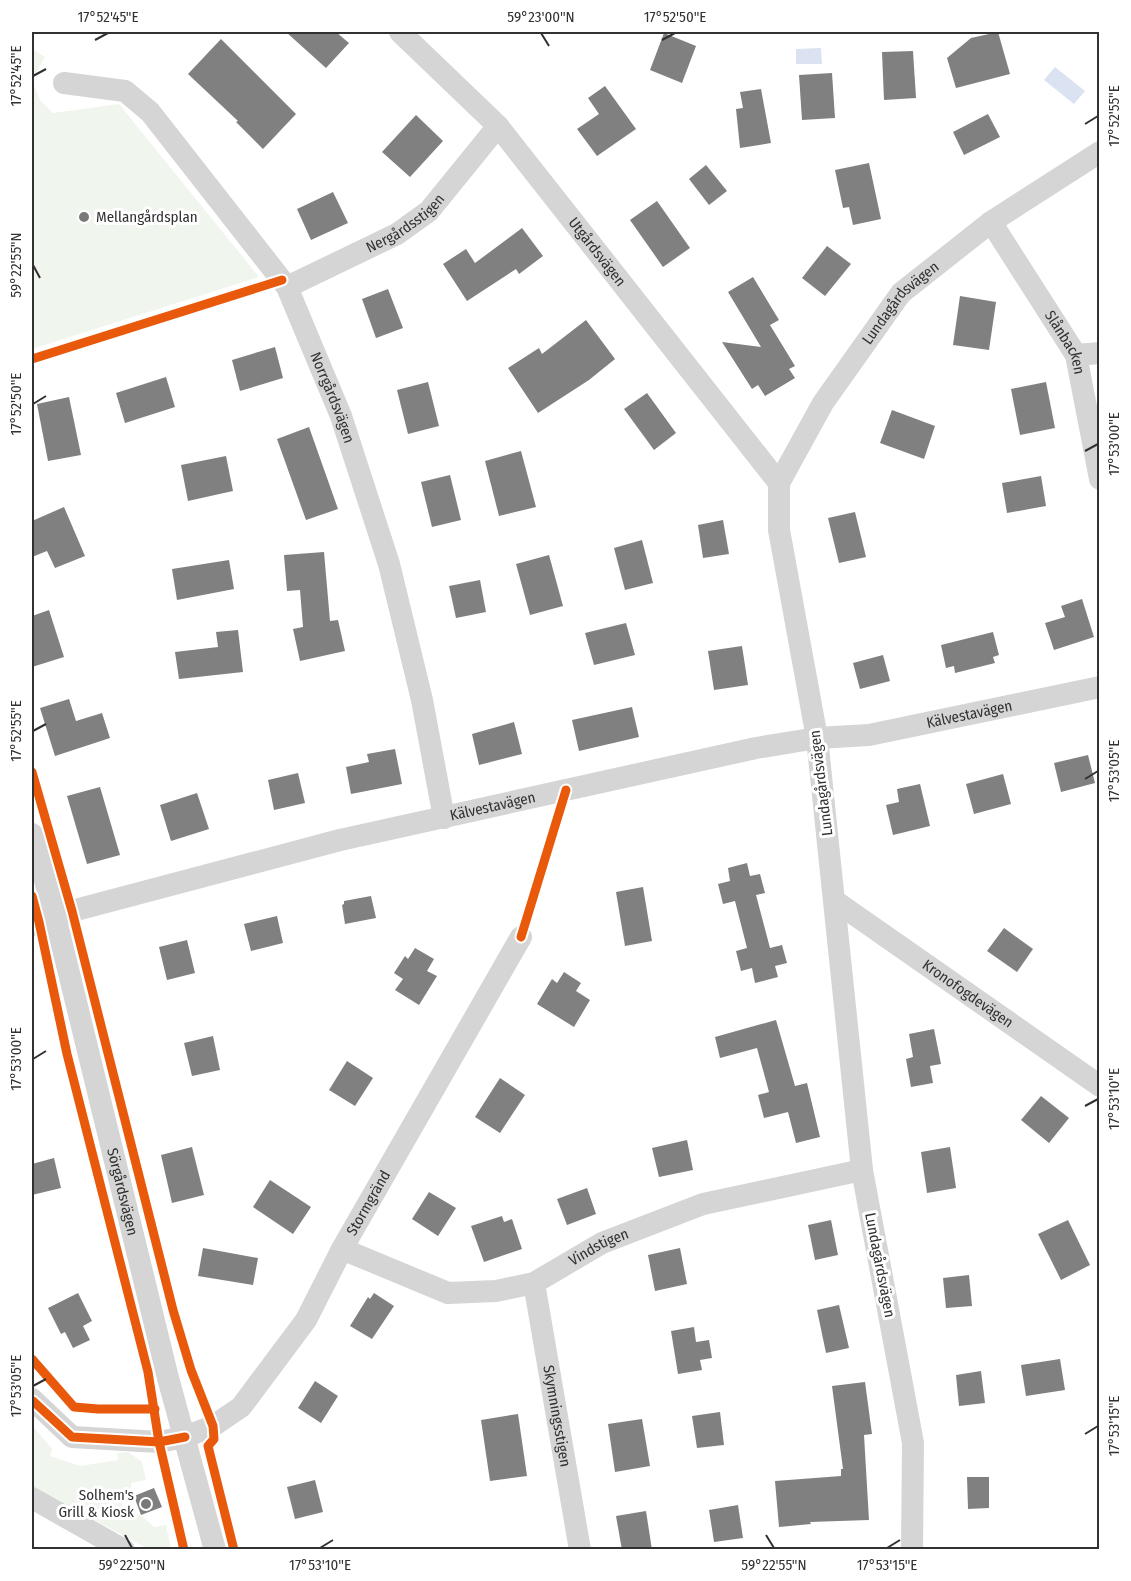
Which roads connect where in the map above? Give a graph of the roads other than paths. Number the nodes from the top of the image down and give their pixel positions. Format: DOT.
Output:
graph roads {
  1 [pos="400,32"];
  2 [pos="64,83"];
  3 [pos="498,126"];
  4 [pos="1100,152"];
  5 [pos="991,222"];
  6 [pos="287,286"];
  7 [pos="1100,353"];
  8 [pos="1076,355"];
  9 [pos="1100,479"];
  10 [pos="779,483"];
  11 [pos="1100,687"];
  12 [pos="817,738"];
  13 [pos="444,818"];
  14 [pos="32,834"];
  15 [pos="835,901"];
  16 [pos="55,916"];
  17 [pos="32,925"];
  18 [pos="521,937"];
  19 [pos="1100,1086"];
  20 [pos="862,1170"];
  21 [pos="342,1249"];
  22 [pos="534,1283"];
  23 [pos="32,1400"];
  24 [pos="185,1437"];
  25 [pos="32,1498"];
  26 [pos="124,1550"];
  27 [pos="215,1550"];
  28 [pos="580,1550"];
  29 [pos="912,1550"];
  1 -- 3 [label="street, Utgårdsvägen"];
  2 -- 6 [label="street, Norrgårdsvägen"];
  3 -- 6 [label="street, Nergårdsstigen"];
  3 -- 10 [label="street, Utgårdsvägen"];
  4 -- 5 [label="street, Lundagårdsvägen"];
  5 -- 8 [label="street, Slånbacken"];
  5 -- 10 [label="street, Lundagårdsvägen"];
  6 -- 13 [label="street, Norrgårdsvägen"];
  7 -- 8 [label="street"];
  8 -- 9 [label="street, Slånbacken"];
  10 -- 12 [label="street, Lundagårdsvägen"];
  11 -- 12 [label="street, Kälvestavägen"];
  12 -- 13 [label="street, Kälvestavägen"];
  12 -- 15 [label="street, Lundagårdsvägen"];
  13 -- 16 [label="street, Kälvestavägen"];
  14 -- 16 [label="street, Sörgårdsvägen"];
  15 -- 19 [label="street, Kronofogdevägen"];
  15 -- 20 [label="street, Lundagårdsvägen"];
  16 -- 17 [label="street, Kälvestavägen"];
  16 -- 24 [label="street, Sörgårdsvägen"];
  18 -- 21 [label="street, Stormgränd"];
  20 -- 22 [label="street, Vindstigen"];
  20 -- 29 [label="street, Lundagårdsvägen"];
  21 -- 22 [label="street, Vindstigen"];
  21 -- 24 [label="street, Stormgränd"];
  22 -- 28 [label="street, Skymningsstigen"];
  23 -- 24 [label="street, Stormgränd"];
  24 -- 27 [label="street, Sörgårdsvägen"];
  25 -- 26 [label="street"];
}
